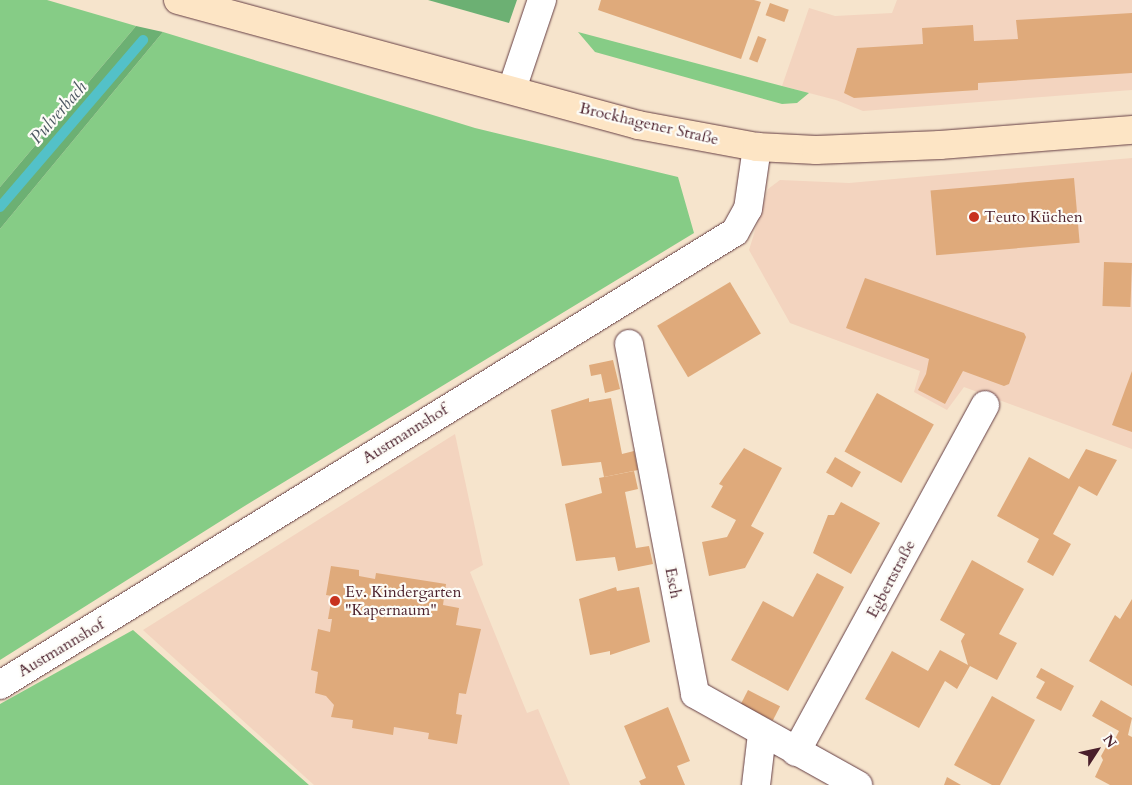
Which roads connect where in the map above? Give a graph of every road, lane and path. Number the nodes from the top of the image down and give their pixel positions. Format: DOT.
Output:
graph roads {
  1 [pos="178,0"];
  2 [pos="542,0"];
  3 [pos="512,89"];
  4 [pos="1132,130"];
  5 [pos="757,147"];
  6 [pos="629,344"];
  7 [pos="985,405"];
  8 [pos="0,685"];
  9 [pos="762,734"];
  10 [pos="796,752"];
  11 [pos="756,785"];
  12 [pos="858,785"];
  1 -- 3 [label="main road, Brockhagener Straße"];
  2 -- 3 [label="street"];
  3 -- 5 [label="main road, Brockhagener Straße"];
  4 -- 5 [label="main road, Brockhagener Straße"];
  5 -- 8 [label="street, Austmannshof"];
  6 -- 9 [label="street, Esch"];
  7 -- 10 [label="street, Egbertstraße"];
  9 -- 10 [label="street"];
  9 -- 11 [label="street"];
  10 -- 12 [label="street"];
}
